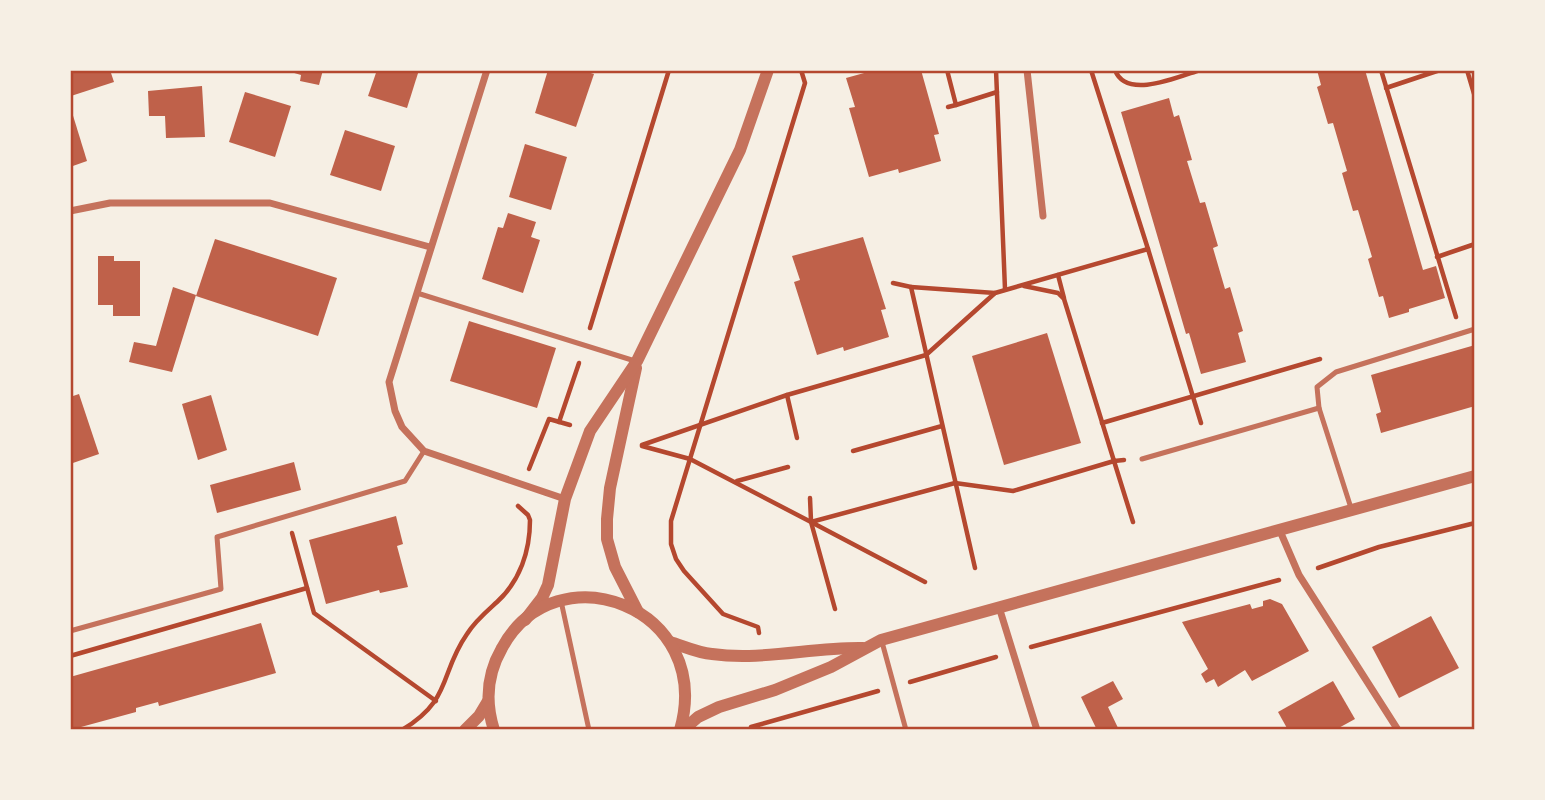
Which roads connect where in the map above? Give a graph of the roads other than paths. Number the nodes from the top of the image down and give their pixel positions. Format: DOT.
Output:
graph roads {
  1 [pos="487,70"];
  2 [pos="768,70"];
  3 [pos="1026,70"];
  4 [pos="70,211"];
  5 [pos="1043,216"];
  6 [pos="430,247"];
  7 [pos="417,293"];
  8 [pos="1475,329"];
  9 [pos="637,361"];
  10 [pos="1319,408"];
  11 [pos="424,451"];
  12 [pos="1142,460"];
  13 [pos="1475,476"];
  14 [pos="565,499"];
  15 [pos="1352,511"];
  16 [pos="1280,531"];
  17 [pos="561,601"];
  18 [pos="999,607"];
  19 [pos="638,612"];
  20 [pos="525,620"];
  21 [pos="70,631"];
  22 [pos="881,640"];
  23 [pos="670,642"];
  24 [pos="863,648"];
  25 [pos="488,701"];
  26 [pos="465,730"];
  27 [pos="494,730"];
  28 [pos="589,730"];
  29 [pos="682,730"];
  30 [pos="906,730"];
  31 [pos="1037,730"];
  32 [pos="1398,730"];
  1 -- 6 [label="street"];
  2 -- 9 [label="street"];
  3 -- 5 [label="street"];
  4 -- 6 [label="street"];
  6 -- 7 [label="street"];
  7 -- 9 [label="lane"];
  7 -- 11 [label="street"];
  8 -- 10 [label="lane"];
  9 -- 14 [label="street"];
  9 -- 19 [label="street"];
  10 -- 12 [label="lane"];
  10 -- 15 [label="lane"];
  11 -- 14 [label="street"];
  11 -- 21 [label="lane"];
  13 -- 15 [label="street"];
  14 -- 20 [label="street"];
  15 -- 16 [label="street"];
  16 -- 18 [label="street"];
  16 -- 32 [label="street"];
  17 -- 19 [label="street"];
  17 -- 20 [label="street"];
  17 -- 28 [label="lane"];
  18 -- 22 [label="street"];
  18 -- 31 [label="street"];
  19 -- 23 [label="street"];
  20 -- 25 [label="street"];
  22 -- 24 [label="street"];
  22 -- 30 [label="lane"];
  23 -- 24 [label="street"];
  23 -- 29 [label="street"];
  24 -- 29 [label="street"];
  25 -- 26 [label="street"];
  25 -- 27 [label="street"];
}
